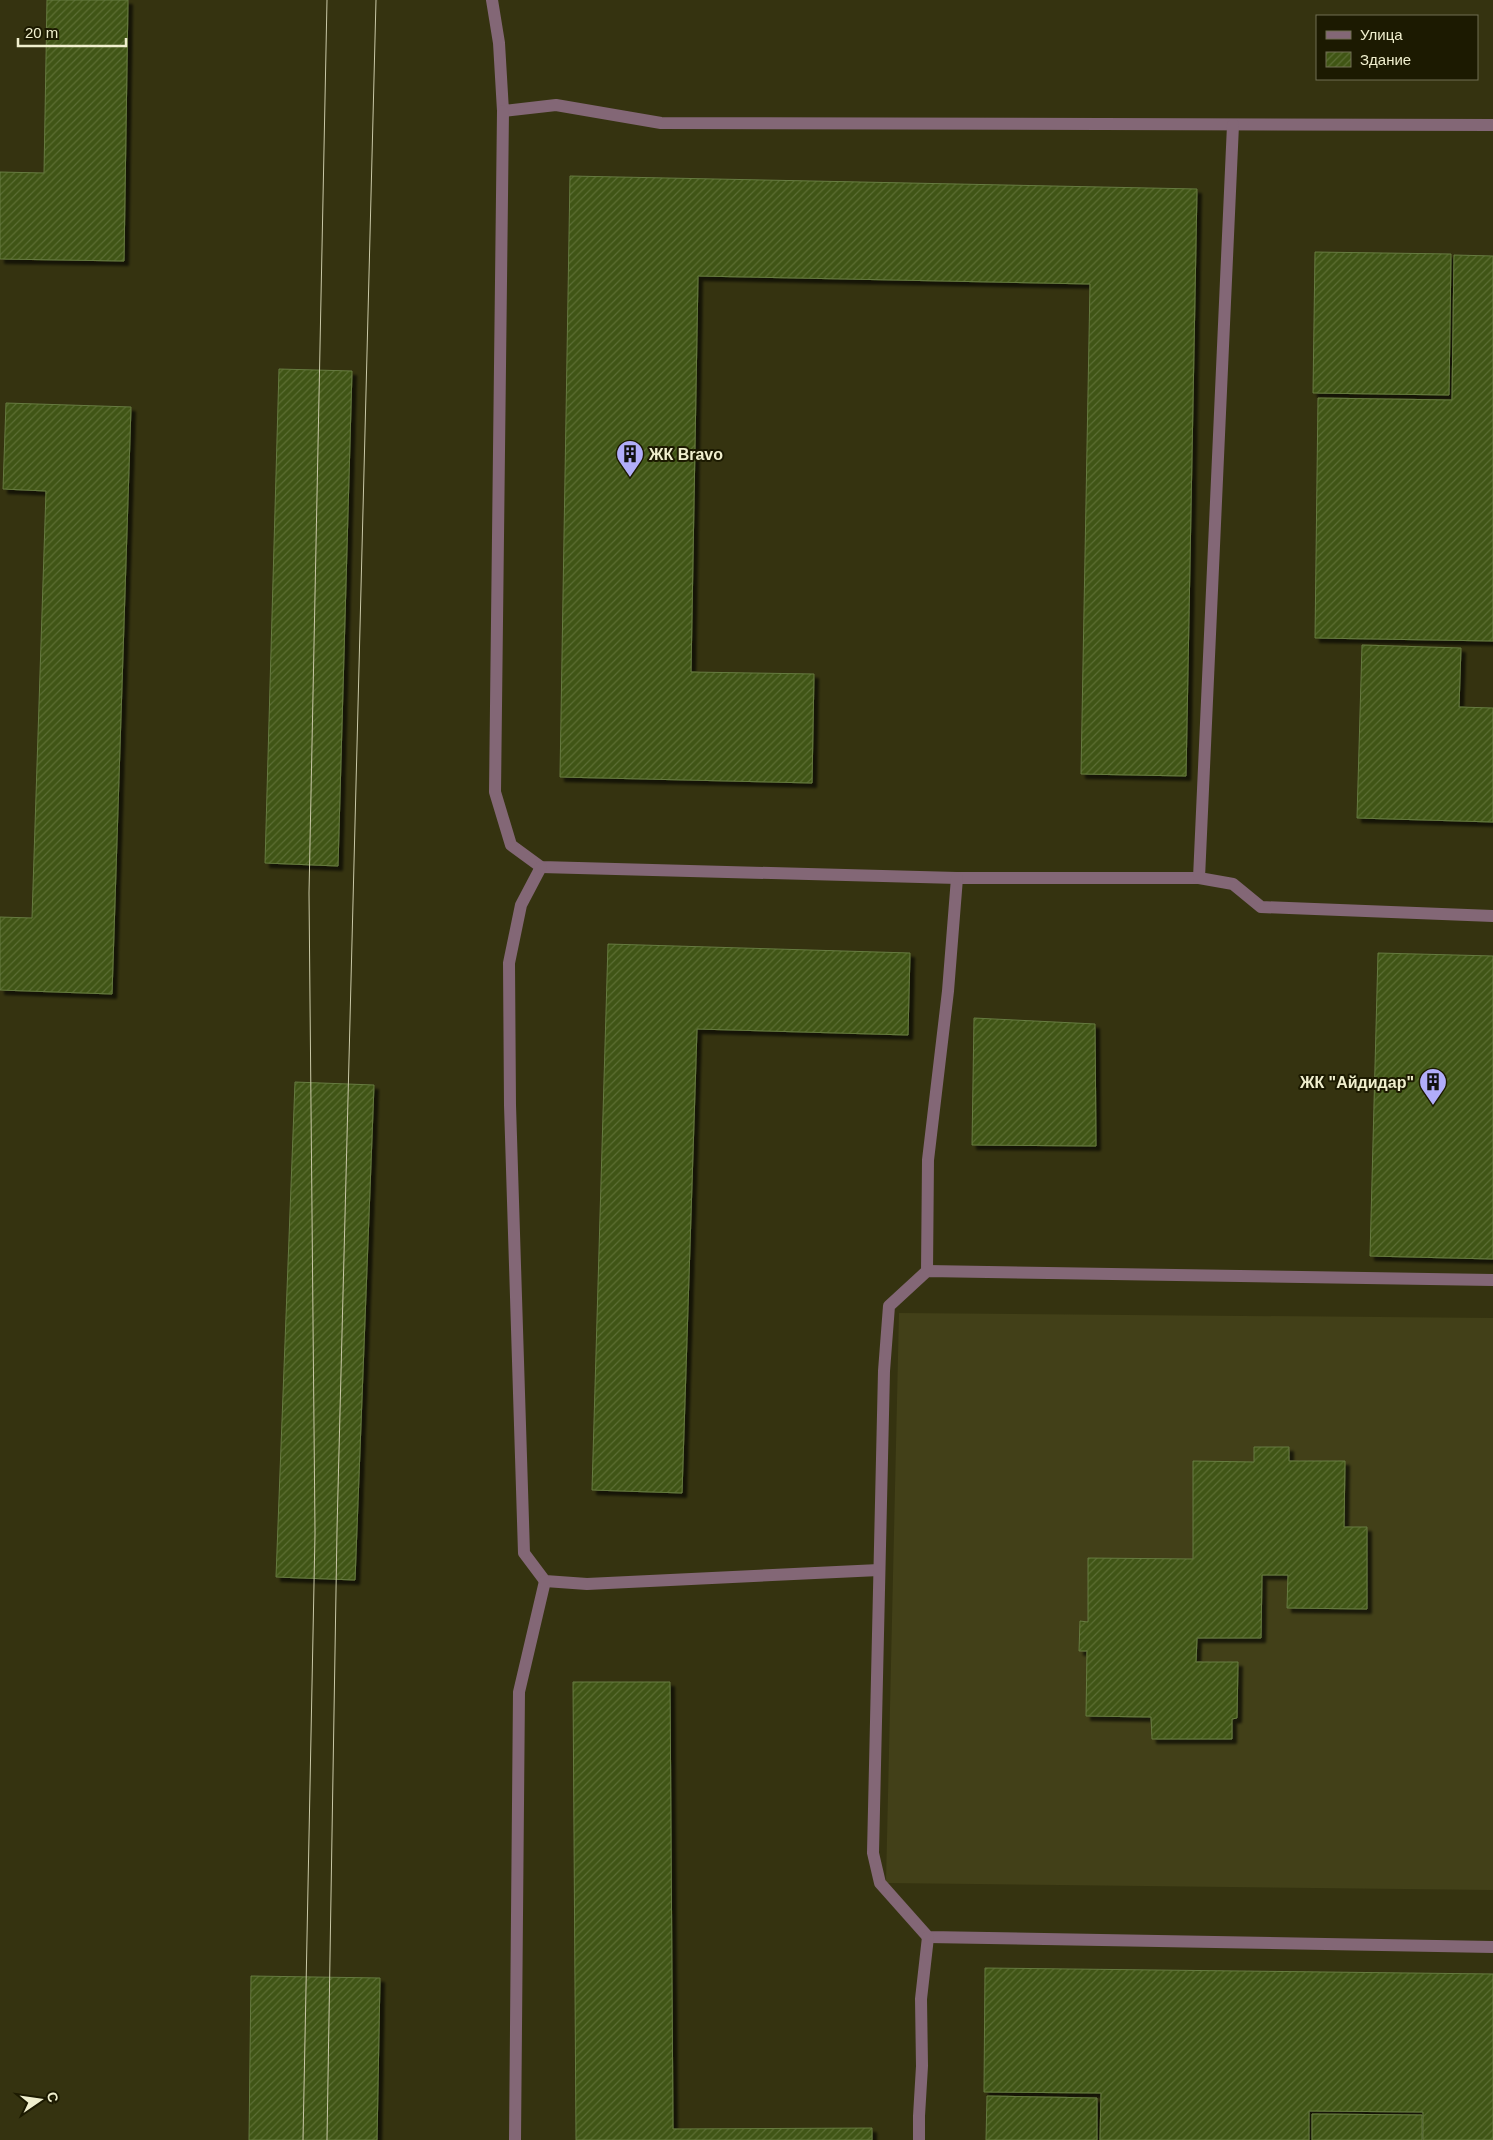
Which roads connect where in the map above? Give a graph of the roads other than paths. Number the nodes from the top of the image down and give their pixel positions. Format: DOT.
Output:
graph roads {
  1 [pos="492,0"];
  2 [pos="503,111"];
  3 [pos="1233,125"];
  4 [pos="1493,126"];
  5 [pos="541,867"];
  6 [pos="957,878"];
  7 [pos="1199,878"];
  8 [pos="1493,916"];
  9 [pos="927,1270"];
  10 [pos="1493,1280"];
  11 [pos="879,1570"];
  12 [pos="545,1581"];
  13 [pos="928,1937"];
  14 [pos="1493,1947"];
  15 [pos="515,2140"];
  16 [pos="920,2140"];
  1 -- 2 [label="lane"];
  2 -- 3 [label="lane"];
  2 -- 5 [label="lane"];
  3 -- 4 [label="lane"];
  3 -- 7 [label="lane"];
  5 -- 6 [label="lane"];
  5 -- 12 [label="lane"];
  6 -- 7 [label="lane"];
  6 -- 9 [label="lane"];
  7 -- 8 [label="lane"];
  9 -- 10 [label="lane"];
  9 -- 11 [label="lane"];
  11 -- 12 [label="lane"];
  11 -- 13 [label="lane"];
  12 -- 15 [label="lane"];
  13 -- 14 [label="lane"];
  13 -- 16 [label="lane"];
}
